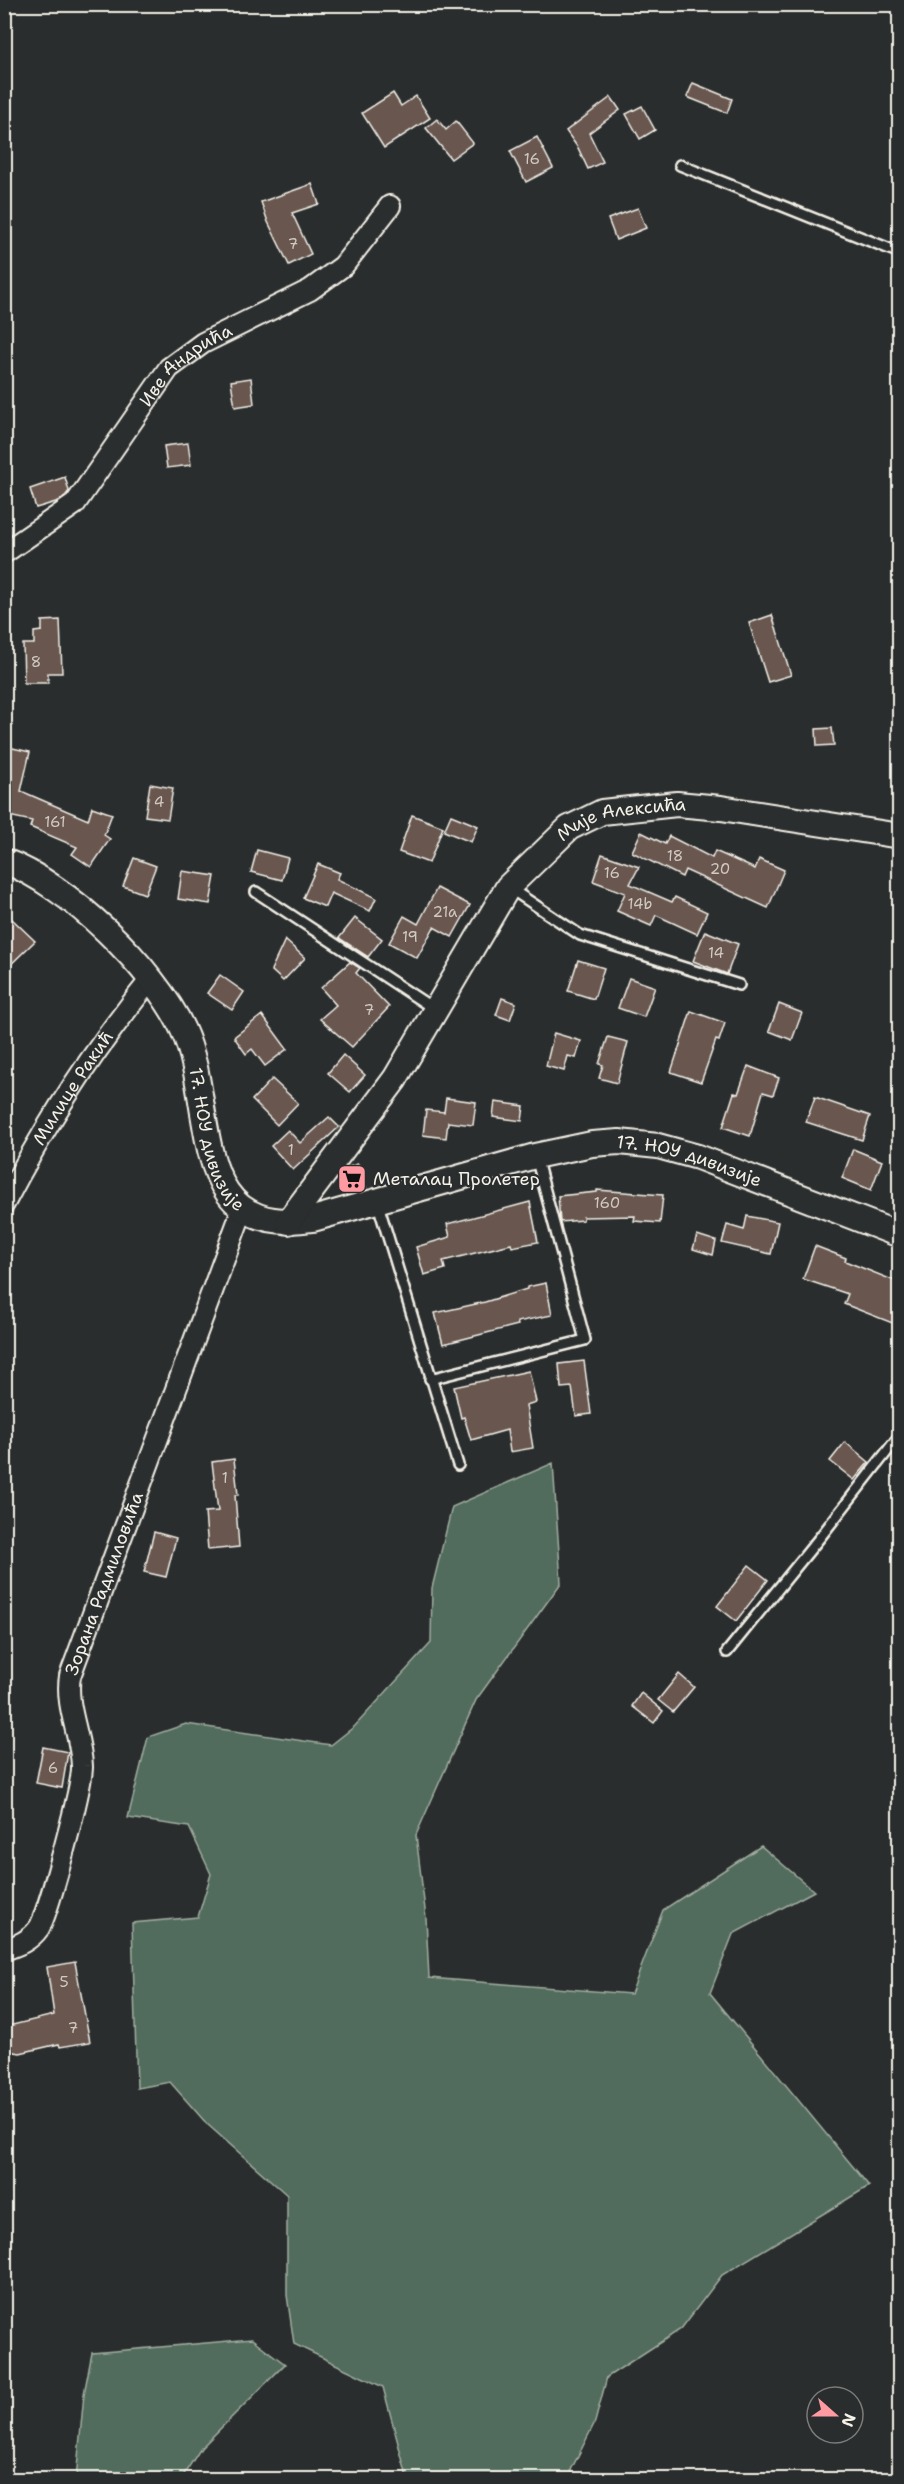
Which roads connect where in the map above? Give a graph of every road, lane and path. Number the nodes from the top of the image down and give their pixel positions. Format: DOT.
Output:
graph roads {
  1 [pos="680,165"];
  2 [pos="390,206"];
  3 [pos="900,253"];
  4 [pos="4,553"];
  5 [pos="900,836"];
  6 [pos="4,861"];
  7 [pos="508,887"];
  8 [pos="256,892"];
  9 [pos="151,979"];
  10 [pos="739,985"];
  11 [pos="436,1010"];
  12 [pos="536,1156"];
  13 [pos="377,1201"];
  14 [pos="4,1204"];
  15 [pos="243,1208"];
  16 [pos="288,1222"];
  17 [pos="900,1235"];
  18 [pos="430,1379"];
  19 [pos="900,1435"];
  20 [pos="458,1465"];
  21 [pos="727,1652"];
  22 [pos="4,1950"];
  1 -- 3 [label="lane"];
  2 -- 4 [label="street, Иве Андрића"];
  5 -- 7 [label="street, Мије Алексића"];
  6 -- 9 [label="street, 17. НОУ дивизије"];
  7 -- 10 [label="lane"];
  7 -- 11 [label="street, Мије Алексића"];
  8 -- 11 [label="lane"];
  9 -- 14 [label="street, Милице Ракић"];
  9 -- 15 [label="street, 17. НОУ дивизије"];
  11 -- 16 [label="street, Мије Алексића"];
  12 -- 13 [label="street, 17. НОУ дивизије"];
  12 -- 17 [label="street, 17. НОУ дивизије"];
  12 -- 18 [label="lane"];
  13 -- 16 [label="street, 17. НОУ дивизије"];
  13 -- 18 [label="lane"];
  15 -- 16 [label="street, 17. НОУ дивизије"];
  15 -- 22 [label="street, Зорана Радмиловића"];
  18 -- 20 [label="lane"];
  19 -- 21 [label="lane"];
}
